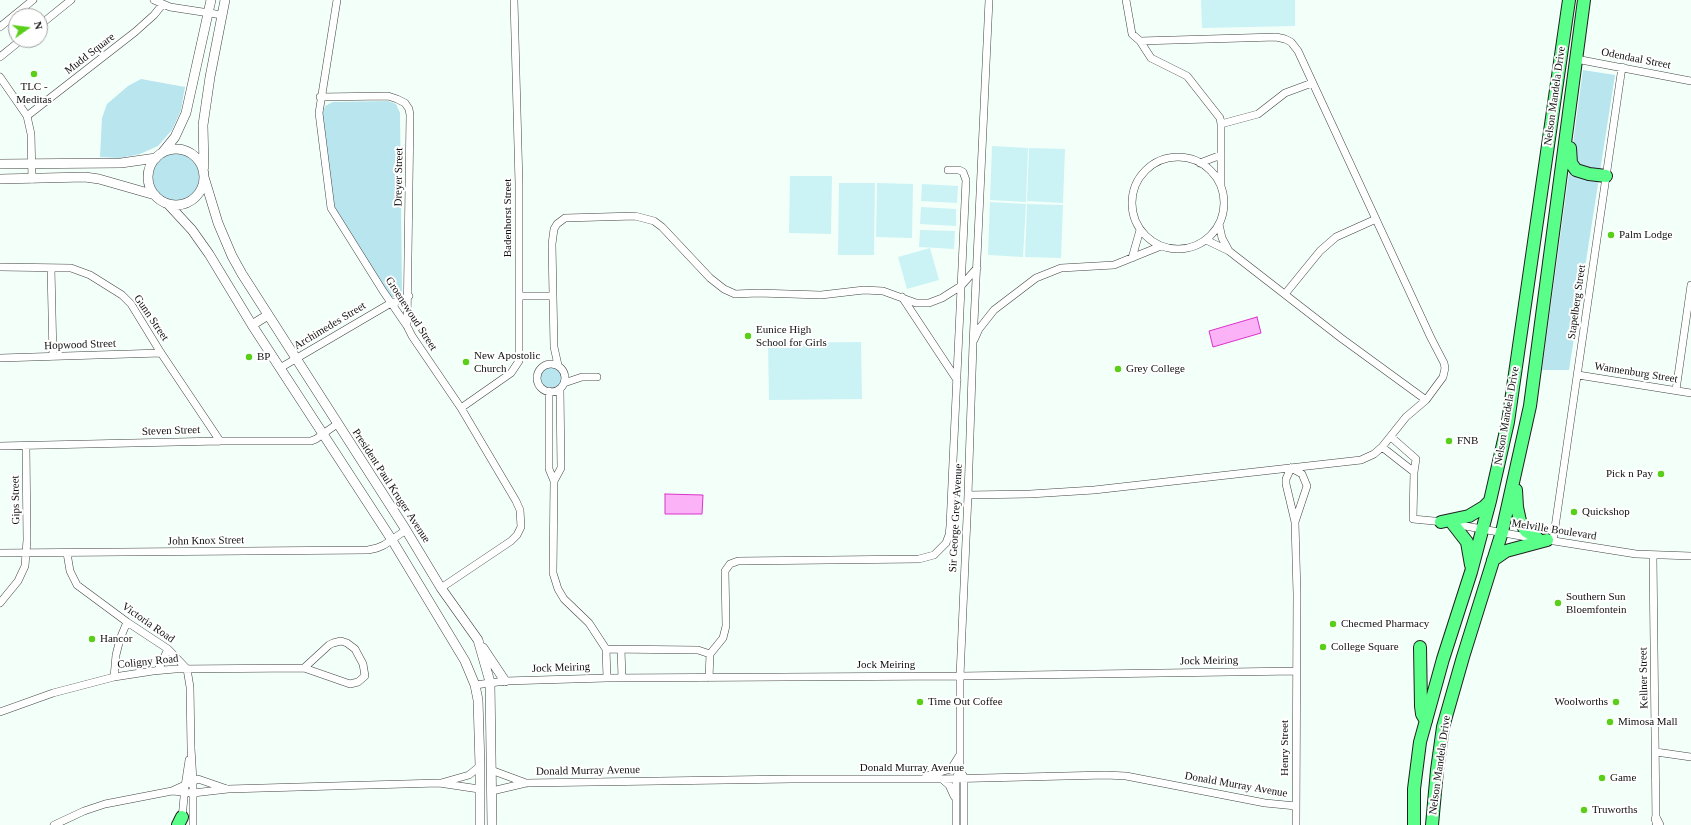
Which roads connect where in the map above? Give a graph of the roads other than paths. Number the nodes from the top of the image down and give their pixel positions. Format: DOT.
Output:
graph roads {
  1 [pos="34,0"];
  2 [pos="71,0"];
  3 [pos="154,0"];
  4 [pos="211,0"];
  5 [pos="225,0"];
  6 [pos="338,0"];
  7 [pos="514,0"];
  8 [pos="989,0"];
  9 [pos="1126,0"];
  10 [pos="1562,0"];
  11 [pos="1568,0"];
  12 [pos="1584,0"];
  13 [pos="162,4"];
  14 [pos="209,13"];
  15 [pos="222,15"];
  16 [pos="48,19"];
  17 [pos="0,27"];
  18 [pos="1564,34"];
  19 [pos="1140,41"];
  20 [pos="11,48"];
  21 [pos="0,57"];
  22 [pos="1576,59"];
  23 [pos="1622,67"];
  24 [pos="0,77"];
  25 [pos="1691,81"];
  26 [pos="1312,83"];
  27 [pos="320,97"];
  28 [pos="333,98"];
  29 [pos="319,105"];
  30 [pos="1570,109"];
  31 [pos="27,116"];
  32 [pos="1221,124"];
  33 [pos="159,155"];
  34 [pos="1220,155"];
  35 [pos="1200,163"];
  36 [pos="0,164"];
  37 [pos="31,164"];
  38 [pos="948,170"];
  39 [pos="204,174"];
  40 [pos="1606,176"];
  41 [pos="0,179"];
  42 [pos="32,179"];
  43 [pos="1221,188"];
  44 [pos="155,195"];
  45 [pos="168,204"];
  46 [pos="1376,219"];
  47 [pos="1219,224"];
  48 [pos="1140,230"];
  49 [pos="1206,240"];
  50 [pos="1161,246"];
  51 [pos="1229,251"];
  52 [pos="1132,258"];
  53 [pos="0,267"];
  54 [pos="51,268"];
  55 [pos="977,268"];
  56 [pos="1691,285"];
  57 [pos="961,286"];
  58 [pos="1285,294"];
  59 [pos="409,296"];
  60 [pos="519,296"];
  61 [pos="553,296"];
  62 [pos="902,297"];
  63 [pos="391,303"];
  64 [pos="268,315"];
  65 [pos="252,325"];
  66 [pos="408,326"];
  67 [pos="972,344"];
  68 [pos="554,347"];
  69 [pos="161,353"];
  70 [pos="53,357"];
  71 [pos="0,358"];
  72 [pos="296,359"];
  73 [pos="549,364"];
  74 [pos="558,365"];
  75 [pos="280,368"];
  76 [pos="564,371"];
  77 [pos="1578,375"];
  78 [pos="582,377"];
  79 [pos="597,377"];
  80 [pos="957,380"];
  81 [pos="562,386"];
  82 [pos="1676,390"];
  83 [pos="549,391"];
  84 [pos="1691,393"];
  85 [pos="1426,400"];
  86 [pos="462,408"];
  87 [pos="337,424"];
  88 [pos="323,435"];
  89 [pos="1390,437"];
  90 [pos="220,441"];
  91 [pos="0,446"];
  92 [pos="26,446"];
  93 [pos="1382,447"];
  94 [pos="1321,465"];
  95 [pos="1291,468"];
  96 [pos="1414,472"];
  97 [pos="1515,477"];
  98 [pos="1305,480"];
  99 [pos="554,481"];
  100 [pos="968,495"];
  101 [pos="1490,501"];
  102 [pos="1295,522"];
  103 [pos="1441,522"];
  104 [pos="1453,524"];
  105 [pos="1483,528"];
  106 [pos="406,530"];
  107 [pos="1502,532"];
  108 [pos="392,540"];
  109 [pos="1546,540"];
  110 [pos="0,553"];
  111 [pos="27,553"];
  112 [pos="67,553"];
  113 [pos="1653,556"];
  114 [pos="1691,556"];
  115 [pos="1493,560"];
  116 [pos="1471,572"];
  117 [pos="441,588"];
  118 [pos="0,603"];
  119 [pos="127,622"];
  120 [pos="478,640"];
  121 [pos="1420,647"];
  122 [pos="168,649"];
  123 [pos="606,649"];
  124 [pos="621,649"];
  125 [pos="710,654"];
  126 [pos="304,668"];
  127 [pos="187,669"];
  128 [pos="158,670"];
  129 [pos="1296,671"];
  130 [pos="960,676"];
  131 [pos="114,677"];
  132 [pos="607,678"];
  133 [pos="622,678"];
  134 [pos="710,678"];
  135 [pos="505,680"];
  136 [pos="490,682"];
  137 [pos="475,684"];
  138 [pos="0,712"];
  139 [pos="1426,721"];
  140 [pos="1656,752"];
  141 [pos="960,755"];
  142 [pos="1691,757"];
  143 [pos="480,766"];
  144 [pos="960,768"];
  145 [pos="491,770"];
  146 [pos="964,778"];
  147 [pos="914,779"];
  148 [pos="942,779"];
  149 [pos="956,779"];
  150 [pos="190,780"];
  151 [pos="439,783"];
  152 [pos="526,783"];
  153 [pos="185,789"];
  154 [pos="228,789"];
  155 [pos="479,789"];
  156 [pos="492,791"];
  157 [pos="163,792"];
  158 [pos="193,793"];
  159 [pos="956,800"];
  160 [pos="1296,806"];
  161 [pos="181,822"];
  162 [pos="1433,823"];
  163 [pos="1657,823"];
  164 [pos="54,825"];
  165 [pos="193,825"];
  166 [pos="480,825"];
  167 [pos="492,825"];
  168 [pos="956,825"];
  169 [pos="964,825"];
  170 [pos="1296,825"];
  171 [pos="1414,825"];
  1 -- 17 [label="street"];
  2 -- 16 [label="street"];
  3 -- 13 [label="street"];
  4 -- 14 [label="street"];
  5 -- 15 [label="street, President Paul Kruger Avenue"];
  6 -- 27 [label="street, Groenewoud Street"];
  7 -- 60 [label="street, Badenhorst Street"];
  8 -- 55 [label="street, Sir George Grey Avenue"];
  9 -- 19 [label="street"];
  10 -- 18 [label="highway"];
  11 -- 18 [label="highway, Nelson Mandela Drive"];
  12 -- 22 [label="highway, Nelson Mandela Drive"];
  13 -- 14 [label="street"];
  13 -- 31 [label="street, Mudd Square"];
  14 -- 15 [label="street"];
  14 -- 33 [label="street"];
  15 -- 39 [label="street, President Paul Kruger Avenue"];
  18 -- 101 [label="highway, Nelson Mandela Drive"];
  19 -- 26 [label="street"];
  19 -- 32 [label="street"];
  20 -- 21 [label="street"];
  22 -- 23 [label="street, Odendaal Street"];
  22 -- 30 [label="highway, Nelson Mandela Drive"];
  23 -- 25 [label="street, Odendaal Street"];
  23 -- 40 [label="street, Stapelberg Street"];
  24 -- 31 [label="street"];
  26 -- 32 [label="street"];
  26 -- 46 [label="street"];
  27 -- 28 [label="street, Dreyer Street"];
  27 -- 29 [label="street, Groenewoud Street"];
  28 -- 29 [label="street, Dreyer Street"];
  28 -- 59 [label="street, Dreyer Street"];
  29 -- 63 [label="street, Groenewoud Street"];
  30 -- 40 [label="highway"];
  30 -- 97 [label="highway, Nelson Mandela Drive"];
  31 -- 37 [label="street"];
  32 -- 34 [label="street"];
  33 -- 37 [label="street"];
  33 -- 39 [label="street"];
  33 -- 44 [label="street"];
  34 -- 35 [label="street"];
  34 -- 43 [label="street"];
  35 -- 43 [label="street"];
  35 -- 48 [label="street"];
  36 -- 37 [label="street"];
  37 -- 42 [label="street"];
  38 -- 57 [label="street"];
  39 -- 45 [label="street"];
  39 -- 64 [label="street, President Paul Kruger Avenue"];
  40 -- 77 [label="street, Stapelberg Street"];
  41 -- 42 [label="street"];
  42 -- 44 [label="street"];
  43 -- 47 [label="street"];
  44 -- 45 [label="street"];
  45 -- 65 [label="street"];
  46 -- 58 [label="street"];
  46 -- 85 [label="street"];
  47 -- 49 [label="street"];
  47 -- 51 [label="street"];
  48 -- 50 [label="street"];
  48 -- 52 [label="street"];
  49 -- 50 [label="street"];
  49 -- 51 [label="street"];
  50 -- 52 [label="street"];
  51 -- 58 [label="street"];
  52 -- 67 [label="street"];
  53 -- 54 [label="street, Gunn Street"];
  54 -- 69 [label="street, Gunn Street"];
  54 -- 70 [label="street"];
  55 -- 57 [label="street"];
  55 -- 67 [label="street, Sir George Grey Avenue"];
  56 -- 82 [label="street"];
  57 -- 62 [label="street"];
  57 -- 80 [label="street"];
  58 -- 85 [label="street"];
  59 -- 63 [label="street, Archimedes Street"];
  59 -- 66 [label="street, Dreyer Street"];
  60 -- 61 [label="street"];
  60 -- 86 [label="street, Badenhorst Street"];
  61 -- 62 [label="street"];
  61 -- 68 [label="street"];
  62 -- 80 [label="street"];
  63 -- 66 [label="street, Groenewoud Street"];
  63 -- 72 [label="street, Archimedes Street"];
  64 -- 65 [label="street"];
  64 -- 72 [label="street, President Paul Kruger Avenue"];
  65 -- 75 [label="street"];
  66 -- 86 [label="street, Groenewoud Street"];
  67 -- 100 [label="street, Sir George Grey Avenue"];
  68 -- 73 [label="street"];
  68 -- 74 [label="street"];
  69 -- 70 [label="street, Hopwood Street"];
  69 -- 90 [label="street, Gunn Street"];
  70 -- 71 [label="street, Hopwood Street"];
  72 -- 75 [label="street, Archimedes Street"];
  72 -- 87 [label="street, President Paul Kruger Avenue"];
  73 -- 74 [label="street"];
  73 -- 83 [label="street"];
  74 -- 76 [label="street"];
  75 -- 88 [label="street"];
  76 -- 78 [label="street"];
  76 -- 81 [label="street"];
  77 -- 82 [label="street, Wannenburg Street"];
  77 -- 109 [label="street, Stapelberg Street"];
  78 -- 79 [label="street"];
  78 -- 81 [label="street"];
  80 -- 125 [label="street"];
  81 -- 83 [label="street"];
  81 -- 99 [label="street"];
  82 -- 84 [label="street, Wannenburg Street"];
  83 -- 99 [label="street"];
  85 -- 89 [label="street"];
  86 -- 117 [label="street, Groenewoud Street"];
  87 -- 88 [label="street, Steven Street"];
  87 -- 106 [label="street, President Paul Kruger Avenue"];
  88 -- 90 [label="street, Steven Street"];
  88 -- 108 [label="street"];
  89 -- 93 [label="street"];
  89 -- 96 [label="street"];
  90 -- 92 [label="street, Steven Street"];
  91 -- 92 [label="street, Steven Street"];
  92 -- 111 [label="street, Gips Street"];
  93 -- 94 [label="street"];
  93 -- 96 [label="street"];
  94 -- 95 [label="street"];
  94 -- 98 [label="street"];
  95 -- 98 [label="street"];
  95 -- 100 [label="street"];
  95 -- 102 [label="street"];
  96 -- 103 [label="street, Melville Boulevard"];
  97 -- 107 [label="highway, Nelson Mandela Drive"];
  97 -- 109 [label="highway"];
  98 -- 102 [label="street"];
  99 -- 123 [label="street"];
  100 -- 130 [label="street, Sir George Grey Avenue"];
  101 -- 103 [label="highway"];
  101 -- 105 [label="highway, Nelson Mandela Drive"];
  102 -- 129 [label="street, Henry Street"];
  103 -- 104 [label="street, Melville Boulevard"];
  104 -- 105 [label="street, Melville Boulevard"];
  104 -- 116 [label="highway"];
  105 -- 107 [label="street, Melville Boulevard"];
  105 -- 116 [label="highway, Nelson Mandela Drive"];
  106 -- 108 [label="street, John Knox Street"];
  106 -- 117 [label="street, President Paul Kruger Avenue"];
  107 -- 109 [label="street, Melville Boulevard"];
  107 -- 115 [label="highway, Nelson Mandela Drive"];
  108 -- 112 [label="street, John Knox Street"];
  108 -- 137 [label="street"];
  109 -- 113 [label="street, Melville Boulevard"];
  109 -- 115 [label="highway"];
  110 -- 111 [label="street, John Knox Street"];
  111 -- 112 [label="street, John Knox Street"];
  111 -- 118 [label="street, Gips Street"];
  112 -- 119 [label="street, Victoria Road"];
  113 -- 114 [label="street, Melville Boulevard"];
  113 -- 140 [label="street, Kellner Street"];
  115 -- 162 [label="highway, Nelson Mandela Drive"];
  116 -- 139 [label="highway, Nelson Mandela Drive"];
  117 -- 120 [label="street, President Paul Kruger Avenue"];
  119 -- 122 [label="street, Victoria Road"];
  119 -- 131 [label="street"];
  120 -- 135 [label="street"];
  120 -- 136 [label="street, President Paul Kruger Avenue"];
  121 -- 139 [label="highway"];
  122 -- 127 [label="street, Victoria Road"];
  122 -- 128 [label="street"];
  123 -- 124 [label="street"];
  123 -- 132 [label="street"];
  124 -- 125 [label="street"];
  124 -- 133 [label="street"];
  125 -- 134 [label="street"];
  126 -- 126 [label="street, Coligny Road"];
  126 -- 127 [label="street, Coligny Road"];
  127 -- 128 [label="street, Coligny Road"];
  127 -- 150 [label="street"];
  128 -- 131 [label="street, Coligny Road"];
  129 -- 130 [label="street, Jock Meiring"];
  129 -- 160 [label="street, Henry Street"];
  130 -- 134 [label="street, Jock Meiring"];
  130 -- 141 [label="street, Sir George Grey Avenue"];
  131 -- 138 [label="street, Coligny Road"];
  132 -- 133 [label="street, Jock Meiring"];
  132 -- 135 [label="street, Jock Meiring"];
  133 -- 134 [label="street, Jock Meiring"];
  135 -- 136 [label="street, Jock Meiring"];
  136 -- 137 [label="street, Jock Meiring"];
  136 -- 145 [label="street, President Paul Kruger Avenue"];
  137 -- 143 [label="street"];
  139 -- 171 [label="highway, Nelson Mandela Drive"];
  140 -- 142 [label="street"];
  140 -- 163 [label="street, Kellner Street"];
  141 -- 144 [label="street, Sir George Grey Avenue"];
  141 -- 147 [label="street"];
  143 -- 151 [label="street"];
  143 -- 155 [label="street"];
  144 -- 146 [label="street, Sir George Grey Avenue"];
  144 -- 149 [label="street, Sir George Grey Avenue"];
  145 -- 152 [label="street, Donald Murray Avenue"];
  145 -- 156 [label="street, President Paul Kruger Avenue"];
  146 -- 149 [label="street, Donald Murray Avenue"];
  146 -- 160 [label="street, Donald Murray Avenue"];
  146 -- 169 [label="street, Sir George Grey Avenue"];
  147 -- 148 [label="street, Donald Murray Avenue"];
  147 -- 152 [label="street, Donald Murray Avenue"];
  148 -- 149 [label="street, Donald Murray Avenue"];
  148 -- 159 [label="street"];
  149 -- 159 [label="street, Sir George Grey Avenue"];
  150 -- 153 [label="street"];
  150 -- 154 [label="street"];
  150 -- 157 [label="street"];
  150 -- 158 [label="street"];
  151 -- 154 [label="street"];
  151 -- 155 [label="street"];
  152 -- 156 [label="street, Donald Murray Avenue"];
  153 -- 157 [label="street"];
  153 -- 158 [label="street"];
  153 -- 161 [label="street"];
  154 -- 158 [label="street"];
  155 -- 166 [label="street"];
  156 -- 167 [label="street, President Paul Kruger Avenue"];
  157 -- 164 [label="street"];
  158 -- 165 [label="street"];
  159 -- 168 [label="street, Sir George Grey Avenue"];
  160 -- 170 [label="street, Henry Street"];
}
